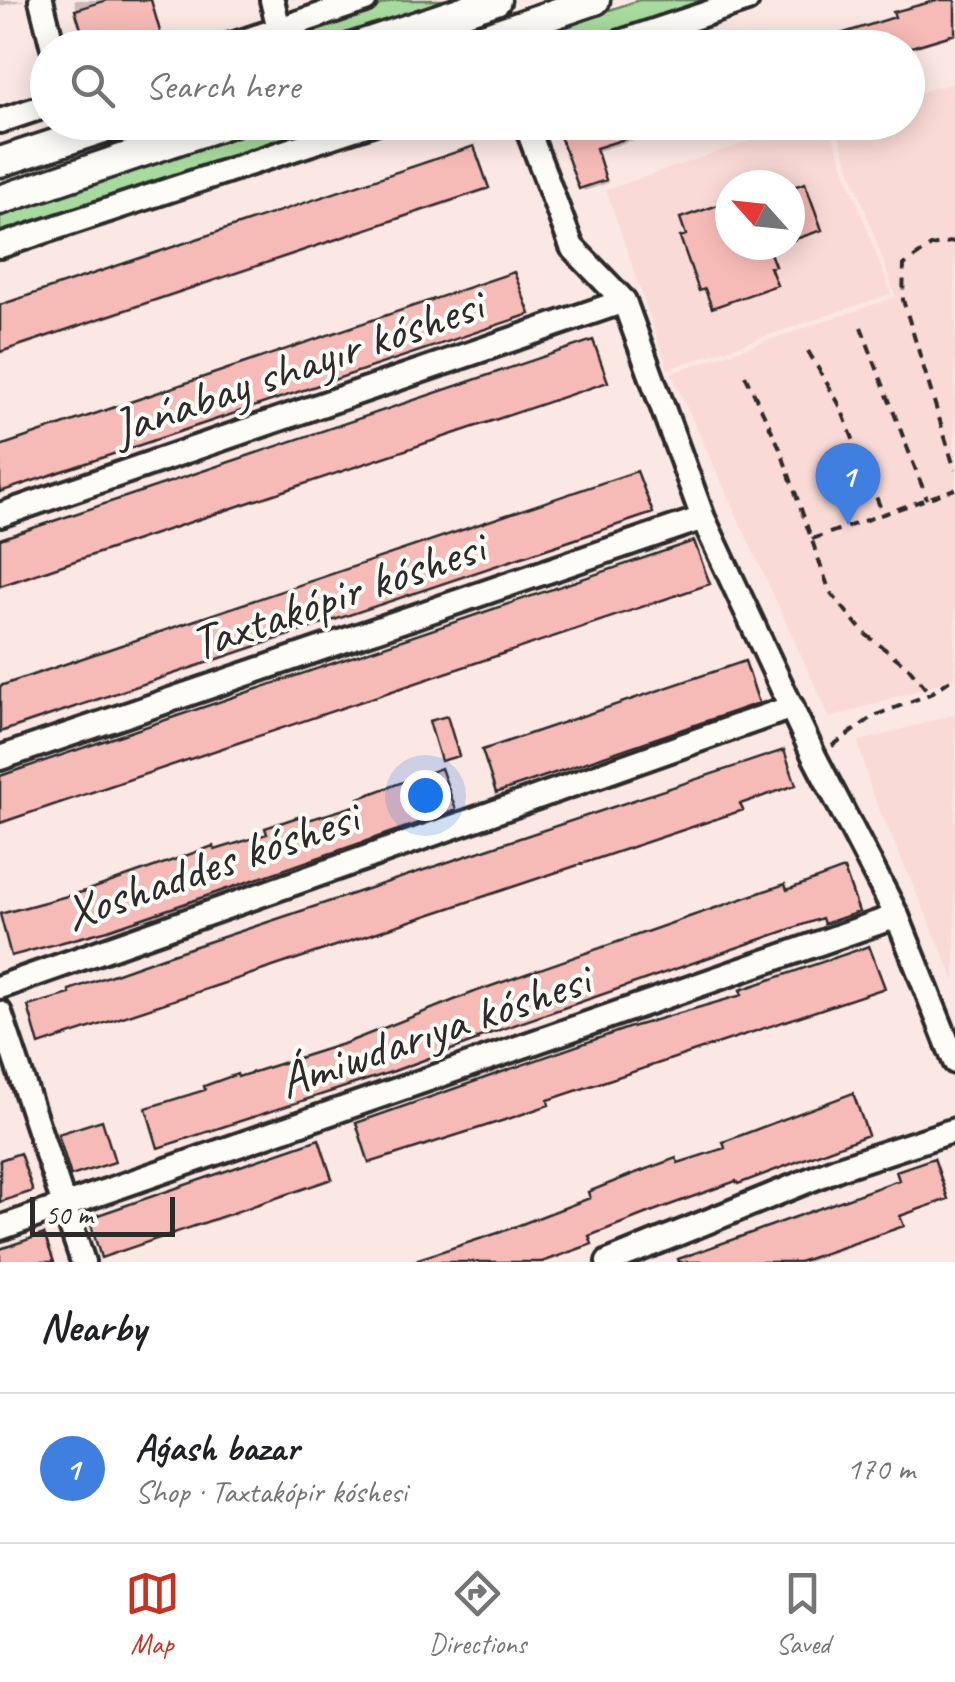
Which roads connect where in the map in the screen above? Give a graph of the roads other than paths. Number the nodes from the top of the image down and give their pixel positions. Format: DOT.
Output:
graph roads {
  1 [pos="41,0"];
  2 [pos="272,0"];
  3 [pos="366,0"];
  4 [pos="496,0"];
  5 [pos="595,0"];
  6 [pos="746,0"];
  7 [pos="279,29"];
  8 [pos="49,30"];
  9 [pos="276,30"];
  10 [pos="405,30"];
  11 [pos="507,30"];
  12 [pos="657,30"];
  13 [pos="30,111"];
  14 [pos="0,121"];
  15 [pos="67,140"];
  16 [pos="178,140"];
  17 [pos="321,140"];
  18 [pos="531,140"];
  19 [pos="0,162"];
  20 [pos="0,200"];
  21 [pos="0,246"];
  22 [pos="624,301"];
  23 [pos="0,515"];
  24 [pos="703,518"];
  25 [pos="792,707"];
  26 [pos="0,758"];
  27 [pos="897,916"];
  28 [pos="0,987"];
  29 [pos="0,1013"];
  30 [pos="955,1062"];
  31 [pos="955,1130"];
  32 [pos="66,1205"];
  33 [pos="0,1228"];
  34 [pos="82,1262"];
  35 [pos="608,1262"];
  1 -- 8 [label="street"];
  2 -- 7 [label="street"];
  3 -- 7 [label="street"];
  4 -- 10 [label="main road"];
  5 -- 11 [label="main road"];
  6 -- 12 [label="street"];
  7 -- 9 [label="street"];
  13 -- 14 [label="street"];
  15 -- 19 [label="main road"];
  16 -- 20 [label="main road"];
  17 -- 21 [label="street"];
  18 -- 22 [label="street"];
  22 -- 23 [label="street, Jańabay shayır kóshesi"];
  22 -- 24 [label="street"];
  24 -- 25 [label="street"];
  24 -- 26 [label="street, Taxtakópir kóshesi"];
  25 -- 27 [label="street"];
  25 -- 28 [label="street, Xoshaddes kóshesi"];
  27 -- 30 [label="street"];
  27 -- 32 [label="street, Ámiwdarıya kóshesi"];
  29 -- 32 [label="street"];
  31 -- 35 [label="street"];
  32 -- 33 [label="street, Ámiwdarıya kóshesi"];
  32 -- 34 [label="street"];
}
